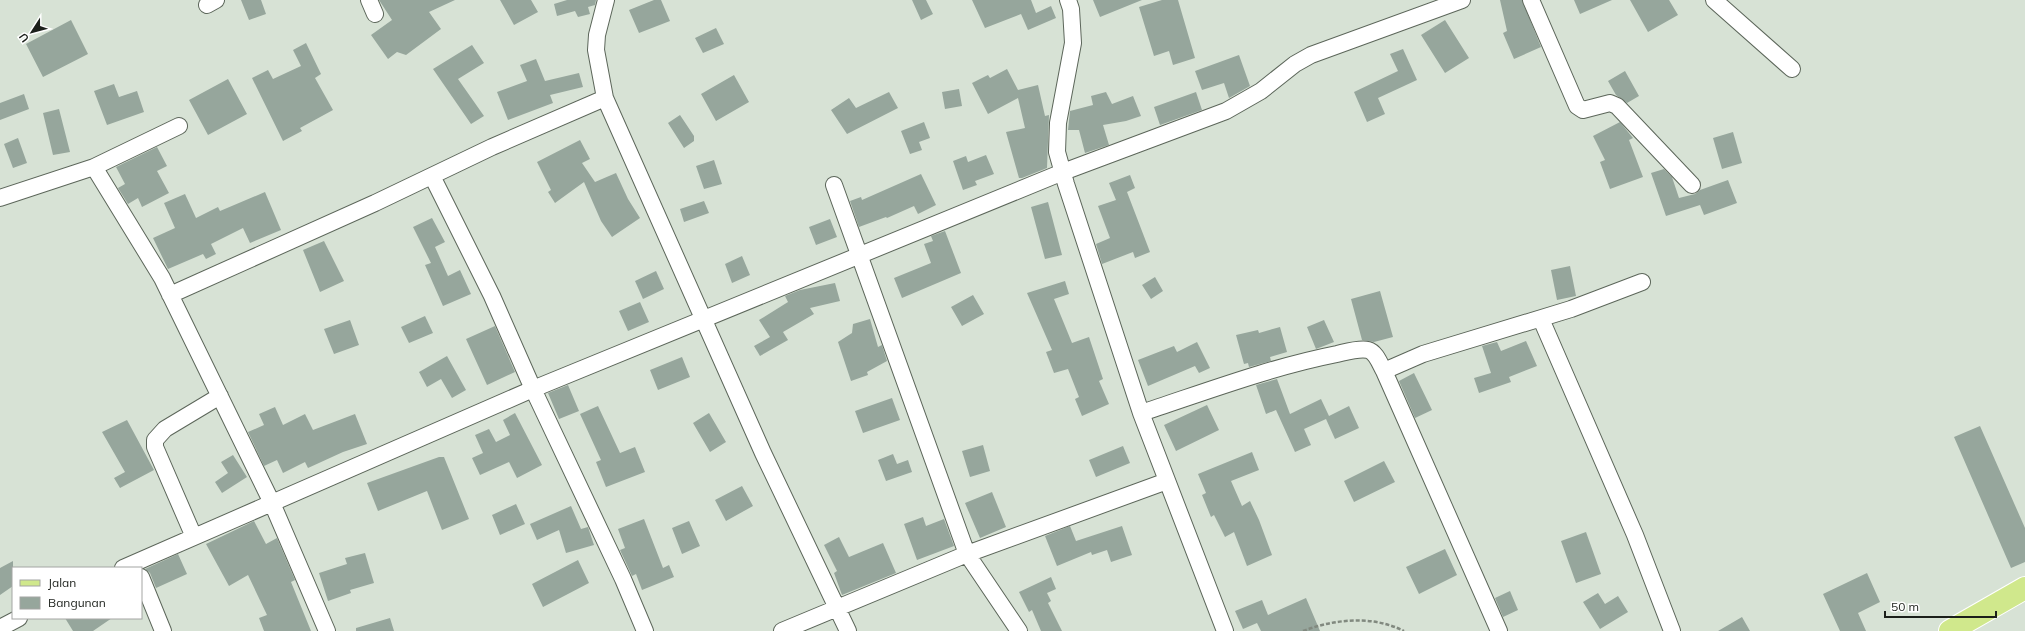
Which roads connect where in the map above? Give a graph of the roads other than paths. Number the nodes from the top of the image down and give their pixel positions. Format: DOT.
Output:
graph roads {
  1 [pos="606,0"];
  2 [pos="1068,0"];
  3 [pos="1462,0"];
  4 [pos="1531,0"];
  5 [pos="1714,0"];
  6 [pos="1792,69"];
  7 [pos="605,98"];
  8 [pos="179,126"];
  9 [pos="94,167"];
  10 [pos="1063,172"];
  11 [pos="432,176"];
  12 [pos="834,185"];
  13 [pos="1692,185"];
  14 [pos="0,198"];
  15 [pos="861,255"];
  16 [pos="1642,282"];
  17 [pos="170,295"];
  18 [pos="703,319"];
  19 [pos="1541,319"];
  20 [pos="1384,371"];
  21 [pos="533,389"];
  22 [pos="220,396"];
  23 [pos="1141,413"];
  24 [pos="1167,481"];
  25 [pos="272,503"];
  26 [pos="194,537"];
  27 [pos="967,554"];
  28 [pos="132,566"];
  29 [pos="142,579"];
  30 [pos="2025,588"];
  31 [pos="837,607"];
  32 [pos="18,619"];
  33 [pos="1976,625"];
  34 [pos="0,628"];
  35 [pos="163,631"];
  36 [pos="327,631"];
  37 [pos="645,631"];
  38 [pos="782,631"];
  39 [pos="848,631"];
  40 [pos="1019,631"];
  41 [pos="1225,631"];
  42 [pos="1499,631"];
  43 [pos="1672,631"];
  44 [pos="1950,631"];
  1 -- 7 [label="street"];
  2 -- 10 [label="street"];
  3 -- 10 [label="street"];
  4 -- 13 [label="street"];
  5 -- 6 [label="street"];
  7 -- 11 [label="street"];
  7 -- 18 [label="street"];
  8 -- 9 [label="street"];
  9 -- 14 [label="street"];
  9 -- 17 [label="street"];
  10 -- 15 [label="street"];
  10 -- 23 [label="street"];
  11 -- 17 [label="street"];
  11 -- 21 [label="street"];
  12 -- 15 [label="street"];
  15 -- 18 [label="street"];
  15 -- 27 [label="street"];
  16 -- 19 [label="street"];
  17 -- 22 [label="street"];
  18 -- 21 [label="street"];
  18 -- 31 [label="street"];
  19 -- 20 [label="street"];
  19 -- 43 [label="street"];
  20 -- 23 [label="street"];
  20 -- 42 [label="street"];
  21 -- 25 [label="street"];
  21 -- 37 [label="street"];
  22 -- 25 [label="street"];
  22 -- 26 [label="street"];
  23 -- 24 [label="street"];
  24 -- 27 [label="street"];
  24 -- 41 [label="street"];
  25 -- 26 [label="street"];
  25 -- 36 [label="street"];
  26 -- 28 [label="street"];
  27 -- 31 [label="street"];
  27 -- 40 [label="street"];
  29 -- 35 [label="street"];
  30 -- 33 [label="main road"];
  31 -- 38 [label="street"];
  31 -- 39 [label="street"];
  32 -- 34 [label="street"];
  33 -- 44 [label="main road"];
}
